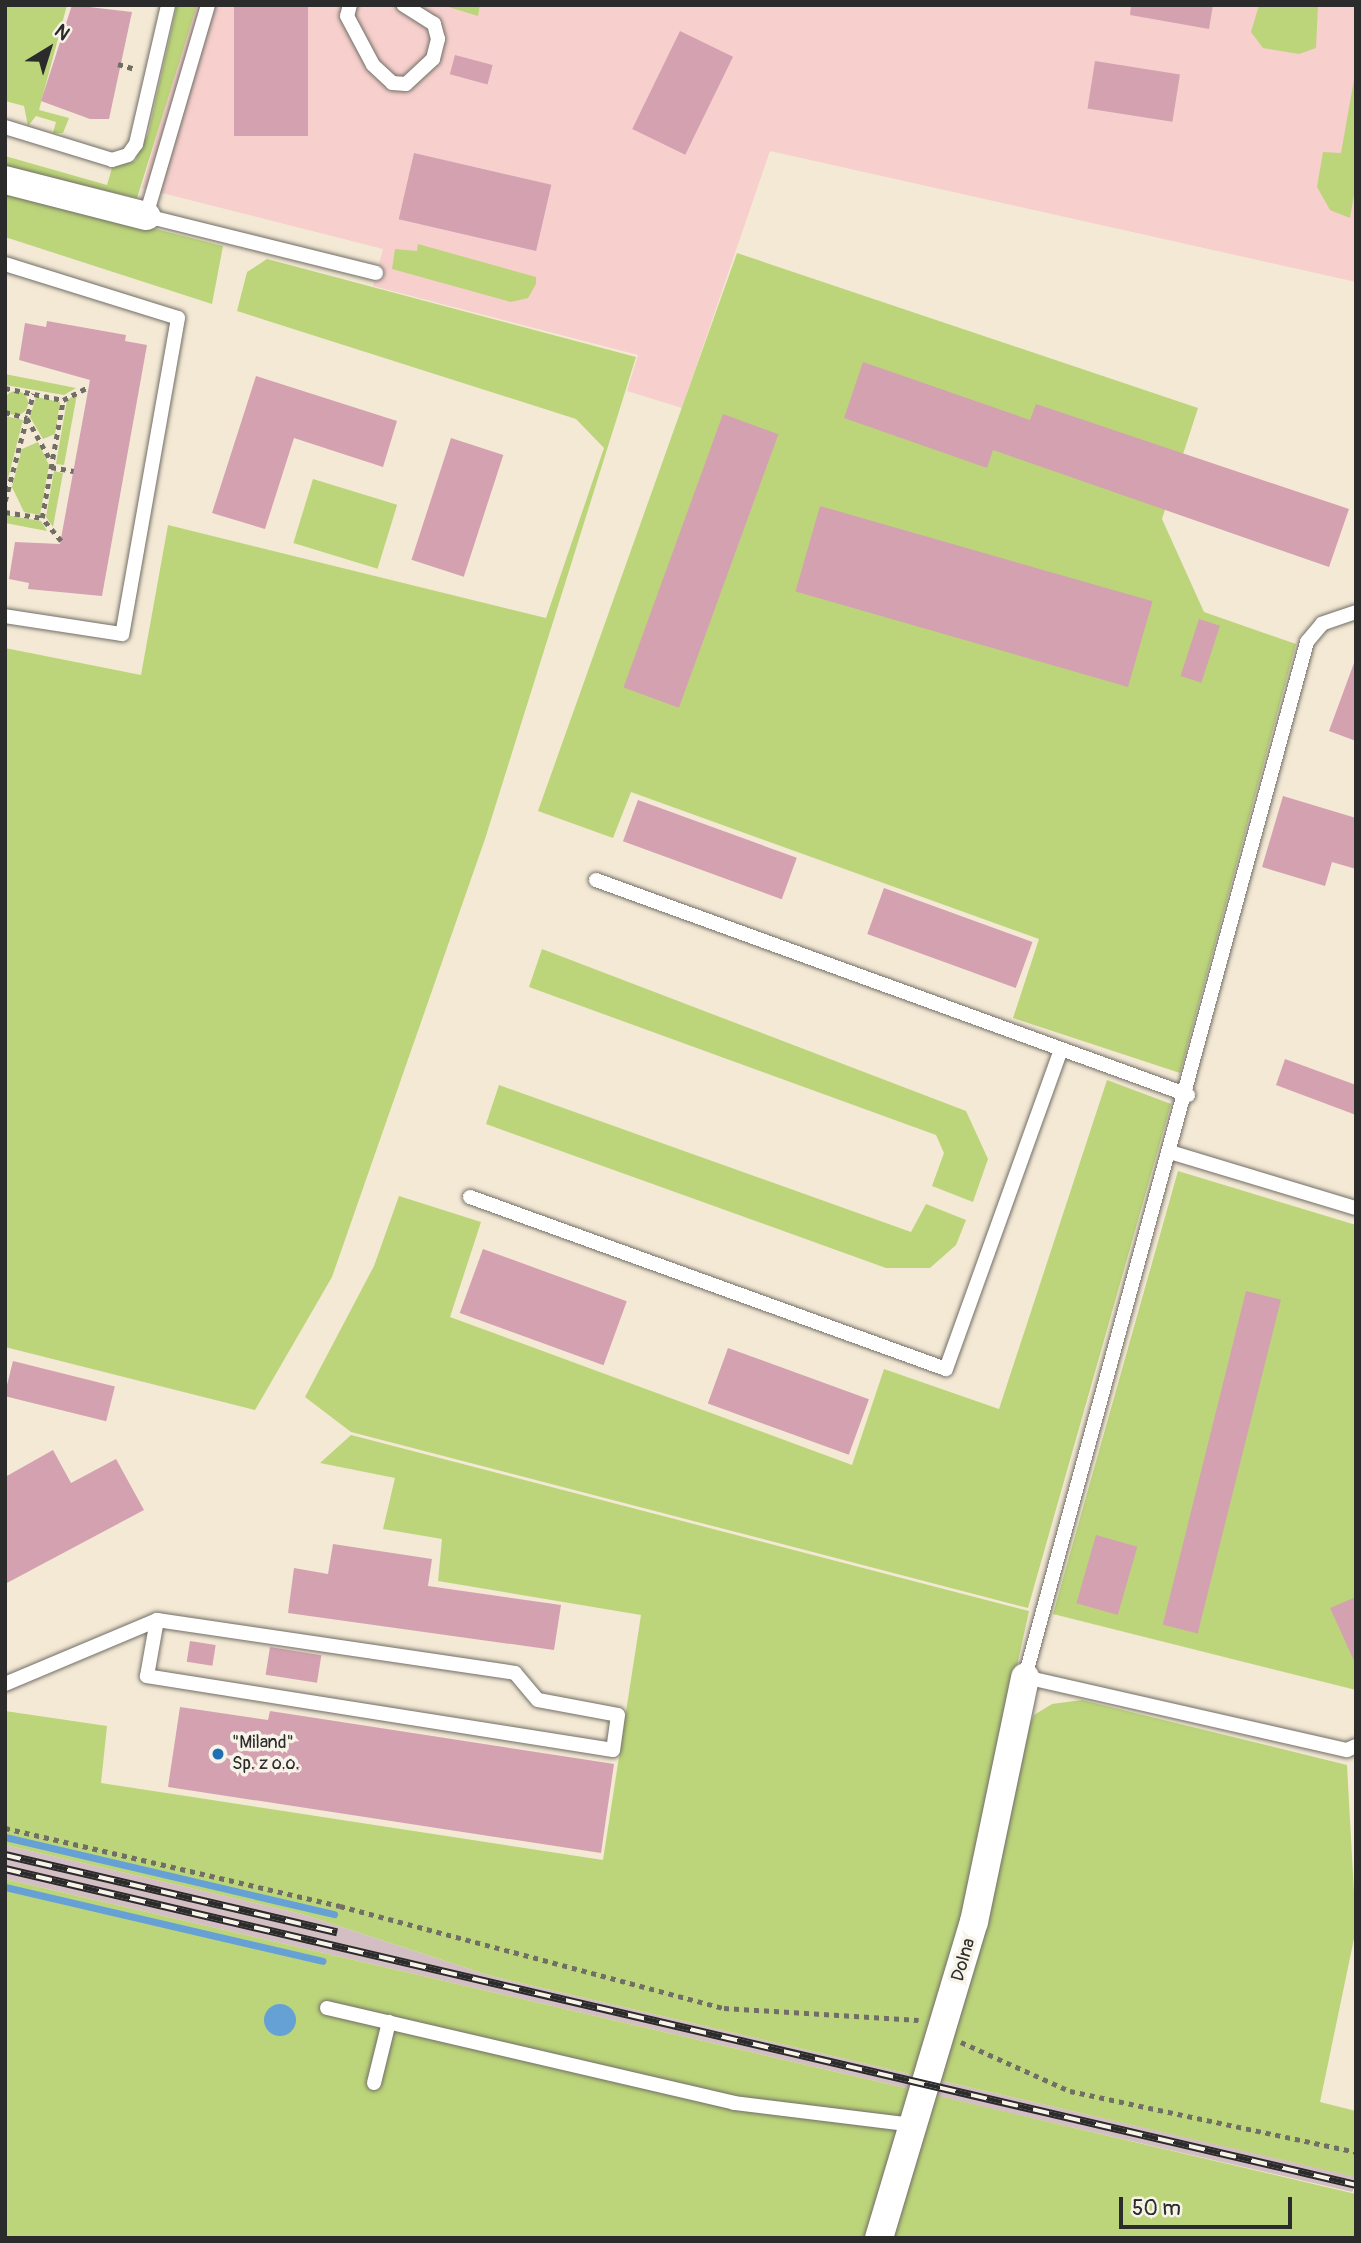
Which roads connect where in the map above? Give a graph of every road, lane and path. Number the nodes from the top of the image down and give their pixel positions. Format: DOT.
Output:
graph roads {
  1 [pos="168,5"];
  2 [pos="208,5"];
  3 [pos="350,5"];
  4 [pos="403,5"];
  5 [pos="5,127"];
  6 [pos="5,180"];
  7 [pos="146,216"];
  8 [pos="5,264"];
  9 [pos="376,273"];
  10 [pos="89,387"];
  11 [pos="5,388"];
  12 [pos="33,394"];
  13 [pos="63,400"];
  14 [pos="5,412"];
  15 [pos="27,418"];
  16 [pos="51,464"];
  17 [pos="74,471"];
  18 [pos="5,501"];
  19 [pos="5,512"];
  20 [pos="42,518"];
  21 [pos="61,541"];
  22 [pos="1356,612"];
  23 [pos="5,615"];
  24 [pos="596,880"];
  25 [pos="1060,1052"];
  26 [pos="1188,1095"];
  27 [pos="1170,1152"];
  28 [pos="470,1197"];
  29 [pos="1356,1208"];
  30 [pos="157,1620"];
  31 [pos="1025,1677"];
  32 [pos="5,1684"];
  33 [pos="1356,1746"];
  34 [pos="5,1828"];
  35 [pos="327,2008"];
  36 [pos="388,2022"];
  37 [pos="940,2031"];
  38 [pos="374,2082"];
  39 [pos="912,2125"];
  40 [pos="1356,2151"];
  41 [pos="879,2238"];
  1 -- 5 [label="lane"];
  2 -- 7 [label="lane"];
  3 -- 4 [label="lane"];
  6 -- 7 [label="street"];
  7 -- 9 [label="lane"];
  8 -- 23 [label="lane"];
  10 -- 13 [label="path"];
  11 -- 12 [label="path"];
  12 -- 13 [label="path"];
  12 -- 15 [label="path"];
  13 -- 16 [label="path"];
  14 -- 15 [label="path"];
  15 -- 16 [label="path"];
  15 -- 18 [label="path"];
  16 -- 17 [label="path"];
  16 -- 20 [label="path"];
  19 -- 20 [label="path"];
  20 -- 21 [label="path"];
  22 -- 26 [label="lane"];
  24 -- 25 [label="lane"];
  25 -- 26 [label="lane"];
  25 -- 28 [label="lane"];
  26 -- 27 [label="lane"];
  27 -- 29 [label="lane"];
  27 -- 31 [label="lane"];
  30 -- 30 [label="lane"];
  30 -- 32 [label="lane"];
  31 -- 33 [label="lane"];
  31 -- 37 [label="street, Dolna"];
  34 -- 37 [label="path"];
  35 -- 36 [label="lane"];
  36 -- 38 [label="lane"];
  36 -- 39 [label="lane"];
  37 -- 39 [label="street, Dolna"];
  37 -- 40 [label="path"];
  39 -- 41 [label="street, Dolna"];
}
